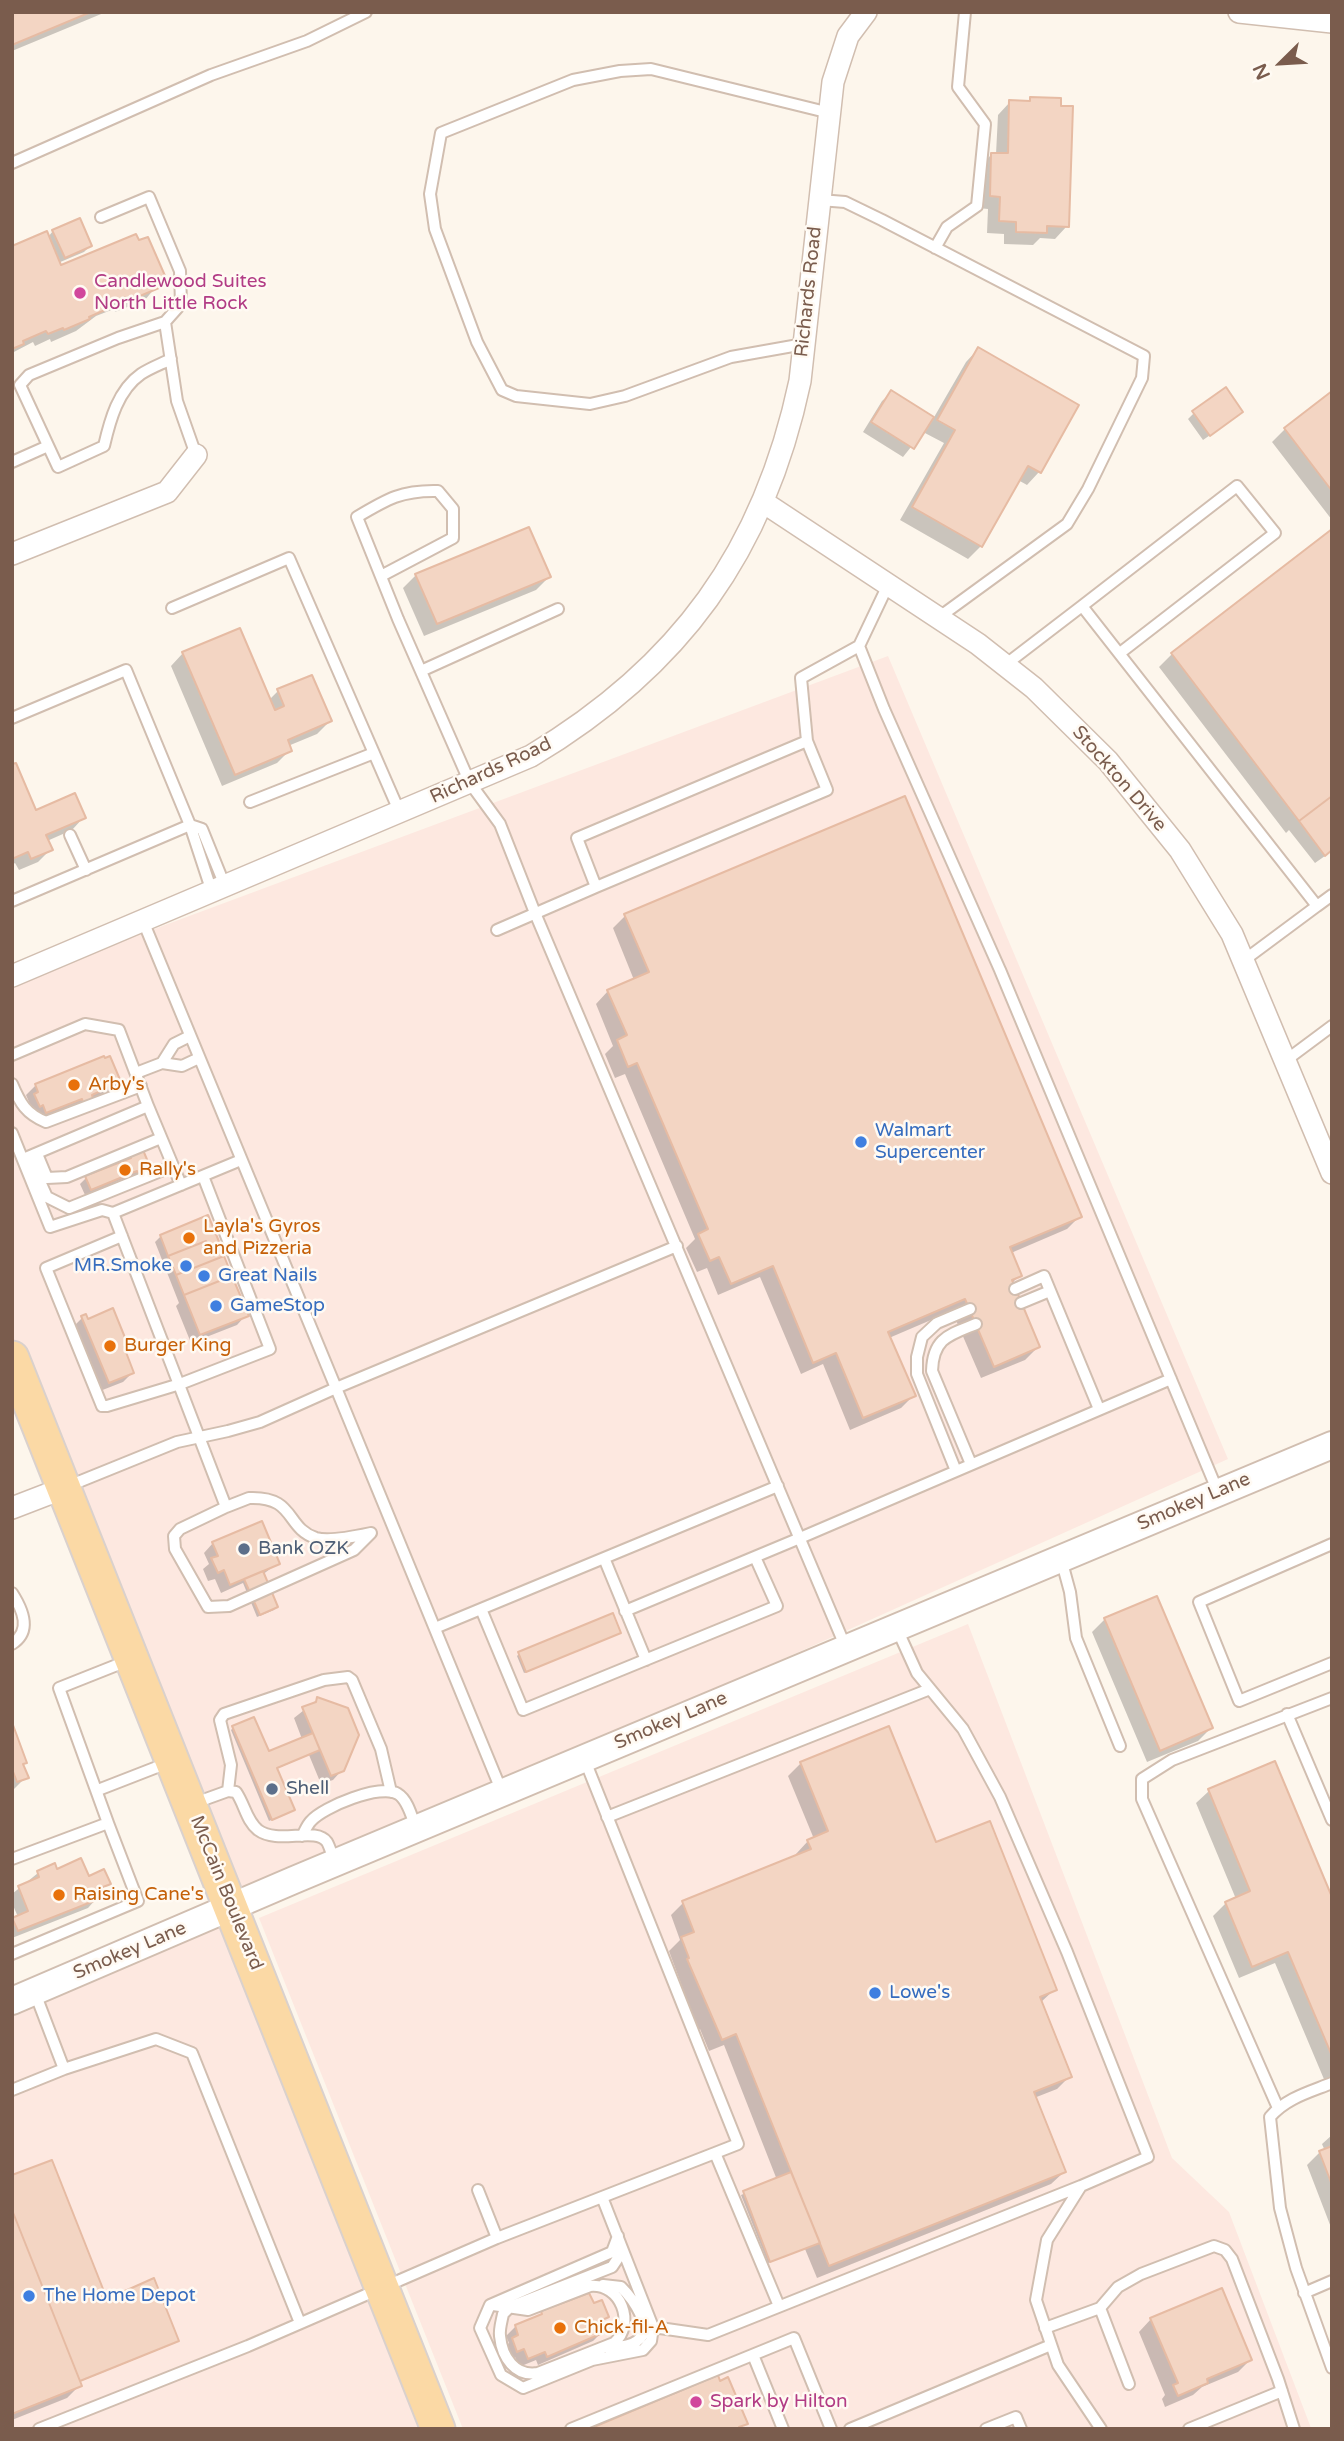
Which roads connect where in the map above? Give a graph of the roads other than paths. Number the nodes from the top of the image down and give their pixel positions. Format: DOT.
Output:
graph roads {
  1 [pos="366,12"];
  2 [pos="866,12"];
  3 [pos="965,12"];
  4 [pos="1239,12"];
  5 [pos="1332,22"];
  6 [pos="830,113"];
  7 [pos="12,163"];
  8 [pos="820,200"];
  9 [pos="101,217"];
  10 [pos="935,248"];
  11 [pos="165,322"];
  12 [pos="804,344"];
  13 [pos="171,359"];
  14 [pos="48,446"];
  15 [pos="196,455"];
  16 [pos="12,462"];
  17 [pos="764,502"];
  18 [pos="12,553"];
  19 [pos="381,576"];
  20 [pos="888,585"];
  21 [pos="1082,606"];
  22 [pos="172,608"];
  23 [pos="558,609"];
  24 [pos="939,618"];
  25 [pos="859,646"];
  26 [pos="1120,653"];
  27 [pos="1005,665"];
  28 [pos="421,671"];
  29 [pos="12,718"];
  30 [pos="807,741"];
  31 [pos="374,753"];
  32 [pos="470,783"];
  33 [pos="250,802"];
  34 [pos="400,813"];
  35 [pos="190,825"];
  36 [pos="70,835"];
  37 [pos="86,870"];
  38 [pos="596,887"];
  39 [pos="218,890"];
  40 [pos="1332,895"];
  41 [pos="12,901"];
  42 [pos="1317,906"];
  43 [pos="536,913"];
  44 [pos="143,921"];
  45 [pos="496,930"];
  46 [pos="1243,961"];
  47 [pos="12,976"];
  48 [pos="1332,1026"];
  49 [pos="190,1036"];
  50 [pos="12,1055"];
  51 [pos="199,1058"];
  52 [pos="1284,1060"];
  53 [pos="162,1063"];
  54 [pos="136,1073"];
  55 [pos="12,1084"];
  56 [pos="141,1086"];
  57 [pos="148,1107"];
  58 [pos="12,1133"];
  59 [pos="161,1138"];
  60 [pos="29,1157"];
  61 [pos="241,1160"];
  62 [pos="173,1166"];
  63 [pos="1332,1173"];
  64 [pos="203,1176"];
  65 [pos="181,1185"];
  66 [pos="113,1213"];
  67 [pos="122,1236"];
  68 [pos="677,1246"];
  69 [pos="1015,1289"];
  70 [pos="1050,1291"];
  71 [pos="1021,1303"];
  72 [pos="970,1309"];
  73 [pos="976,1324"];
  74 [pos="12,1358"];
  75 [pos="1171,1378"];
  76 [pos="180,1384"];
  77 [pos="335,1388"];
  78 [pos="1098,1409"];
  79 [pos="200,1436"];
  80 [pos="1332,1445"];
  81 [pos="971,1464"];
  82 [pos="956,1471"];
  83 [pos="778,1486"];
  84 [pos="64,1488"];
  85 [pos="1218,1492"];
  86 [pos="226,1507"];
  87 [pos="12,1508"];
  88 [pos="391,1524"];
  89 [pos="371,1533"];
  90 [pos="800,1538"];
  91 [pos="1332,1544"];
  92 [pos="755,1557"];
  93 [pos="604,1558"];
  94 [pos="1061,1558"];
  95 [pos="12,1593"];
  96 [pos="481,1609"];
  97 [pos="625,1611"];
  98 [pos="896,1627"];
  99 [pos="435,1628"];
  100 [pos="12,1644"];
  101 [pos="846,1648"];
  102 [pos="132,1659"];
  103 [pos="646,1660"];
  104 [pos="1332,1663"];
  105 [pos="930,1689"];
  106 [pos="1332,1698"];
  107 [pos="1287,1714"];
  108 [pos="1120,1746"];
  109 [pos="584,1758"];
  110 [pos="173,1760"];
  111 [pos="98,1790"];
  112 [pos="228,1791"];
  113 [pos="391,1792"];
  114 [pos="502,1792"];
  115 [pos="191,1804"];
  116 [pos="607,1817"];
  117 [pos="1332,1820"];
  118 [pos="108,1824"];
  119 [pos="416,1828"];
  120 [pos="302,1836"];
  121 [pos="12,1859"];
  122 [pos="335,1862"];
  123 [pos="232,1907"];
  124 [pos="12,1954"];
  125 [pos="24,1997"];
  126 [pos="64,2069"];
  127 [pos="1332,2083"];
  128 [pos="12,2090"];
  129 [pos="1278,2108"];
  130 [pos="715,2153"];
  131 [pos="1081,2186"];
  132 [pos="478,2190"];
  133 [pos="602,2197"];
  134 [pos="497,2238"];
  135 [pos="619,2241"];
  136 [pos="1332,2281"];
  137 [pos="600,2285"];
  138 [pos="382,2289"];
  139 [pos="1304,2293"];
  140 [pos="490,2305"];
  141 [pos="779,2306"];
  142 [pos="510,2307"];
  143 [pos="1100,2308"];
  144 [pos="300,2323"];
  145 [pos="653,2327"];
  146 [pos="1045,2328"];
  147 [pos="1327,2343"];
  148 [pos="1051,2345"];
  149 [pos="596,2350"];
  150 [pos="752,2355"];
  151 [pos="1332,2368"];
  152 [pos="1129,2384"];
  153 [pos="1282,2391"];
  154 [pos="39,2429"];
  155 [pos="438,2429"];
  156 [pos="571,2429"];
  157 [pos="783,2429"];
  158 [pos="831,2429"];
  159 [pos="850,2429"];
  160 [pos="986,2429"];
  161 [pos="1021,2429"];
  162 [pos="1101,2429"];
  163 [pos="1189,2429"];
  164 [pos="1294,2429"];
  1 -- 7 [label="lane"];
  2 -- 6 [label="street, Richards Road"];
  3 -- 10 [label="lane"];
  4 -- 5 [label="street"];
  6 -- 8 [label="street, Richards Road"];
  6 -- 12 [label="lane"];
  8 -- 10 [label="lane"];
  8 -- 12 [label="street, Richards Road"];
  9 -- 11 [label="lane"];
  10 -- 24 [label="lane"];
  11 -- 13 [label="lane"];
  11 -- 14 [label="lane"];
  12 -- 17 [label="street, Richards Road"];
  13 -- 14 [label="lane"];
  13 -- 15 [label="lane"];
  14 -- 16 [label="lane"];
  15 -- 18 [label="street"];
  17 -- 20 [label="street, Stockton Drive"];
  17 -- 32 [label="street, Richards Road"];
  19 -- 19 [label="lane"];
  19 -- 28 [label="lane"];
  20 -- 24 [label="street, Stockton Drive"];
  20 -- 25 [label="lane"];
  21 -- 26 [label="lane"];
  21 -- 26 [label="lane"];
  21 -- 27 [label="lane"];
  22 -- 31 [label="lane"];
  23 -- 28 [label="lane"];
  24 -- 27 [label="street, Stockton Drive"];
  25 -- 30 [label="lane"];
  25 -- 75 [label="lane"];
  26 -- 42 [label="lane"];
  27 -- 46 [label="street, Stockton Drive"];
  28 -- 32 [label="lane"];
  29 -- 35 [label="lane"];
  30 -- 38 [label="lane"];
  30 -- 38 [label="lane"];
  31 -- 33 [label="lane"];
  31 -- 34 [label="lane"];
  32 -- 34 [label="street, Richards Road"];
  32 -- 43 [label="lane"];
  34 -- 39 [label="street, Richards Road"];
  35 -- 37 [label="lane"];
  35 -- 39 [label="lane"];
  36 -- 37 [label="lane"];
  37 -- 41 [label="lane"];
  38 -- 43 [label="lane"];
  39 -- 44 [label="street, Richards Road"];
  40 -- 42 [label="lane"];
  42 -- 46 [label="lane"];
  43 -- 45 [label="lane"];
  43 -- 68 [label="lane"];
  44 -- 47 [label="street, Richards Road"];
  44 -- 49 [label="lane"];
  46 -- 52 [label="street, Stockton Drive"];
  48 -- 52 [label="lane"];
  49 -- 51 [label="lane"];
  49 -- 53 [label="lane"];
  50 -- 54 [label="lane"];
  51 -- 53 [label="lane"];
  51 -- 61 [label="lane"];
  52 -- 63 [label="street, Stockton Drive"];
  53 -- 54 [label="lane"];
  54 -- 56 [label="lane"];
  55 -- 56 [label="lane"];
  56 -- 57 [label="lane"];
  57 -- 59 [label="lane"];
  57 -- 60 [label="lane"];
  58 -- 60 [label="lane"];
  59 -- 60 [label="lane"];
  59 -- 62 [label="lane"];
  60 -- 62 [label="lane"];
  60 -- 66 [label="lane"];
  61 -- 64 [label="lane"];
  61 -- 77 [label="lane"];
  62 -- 65 [label="lane"];
  64 -- 65 [label="lane"];
  64 -- 76 [label="lane"];
  65 -- 66 [label="lane"];
  66 -- 67 [label="lane"];
  67 -- 76 [label="lane"];
  67 -- 76 [label="lane"];
  68 -- 77 [label="lane"];
  68 -- 83 [label="lane"];
  69 -- 70 [label="lane"];
  70 -- 71 [label="lane"];
  70 -- 78 [label="lane"];
  72 -- 82 [label="lane"];
  73 -- 81 [label="lane"];
  74 -- 84 [label="main road, McCain Boulevard"];
  75 -- 78 [label="lane"];
  75 -- 85 [label="lane"];
  76 -- 79 [label="lane"];
  77 -- 79 [label="lane"];
  77 -- 88 [label="lane"];
  78 -- 81 [label="lane"];
  79 -- 84 [label="lane"];
  79 -- 86 [label="lane"];
  80 -- 85 [label="street, Smokey Lane"];
  81 -- 82 [label="lane"];
  82 -- 90 [label="lane"];
  83 -- 90 [label="lane"];
  83 -- 93 [label="lane"];
  84 -- 87 [label="street"];
  84 -- 102 [label="main road, McCain Boulevard"];
  85 -- 94 [label="street, Smokey Lane"];
  86 -- 89 [label="lane"];
  86 -- 89 [label="lane"];
  88 -- 89 [label="lane"];
  88 -- 99 [label="lane"];
  90 -- 92 [label="lane"];
  90 -- 101 [label="lane"];
  91 -- 104 [label="lane"];
  92 -- 97 [label="lane"];
  92 -- 103 [label="lane"];
  93 -- 96 [label="lane"];
  93 -- 97 [label="lane"];
  94 -- 98 [label="street, Smokey Lane"];
  94 -- 108 [label="lane"];
  95 -- 100 [label="lane"];
  96 -- 99 [label="lane"];
  96 -- 103 [label="lane"];
  97 -- 103 [label="lane"];
  98 -- 101 [label="street, Smokey Lane"];
  98 -- 105 [label="lane"];
  99 -- 114 [label="lane"];
  101 -- 109 [label="street, Smokey Lane"];
  102 -- 110 [label="main road, McCain Boulevard"];
  102 -- 111 [label="lane"];
  105 -- 116 [label="lane"];
  105 -- 131 [label="lane"];
  106 -- 107 [label="lane"];
  107 -- 117 [label="lane"];
  107 -- 129 [label="lane"];
  109 -- 114 [label="street, Smokey Lane"];
  109 -- 116 [label="lane"];
  110 -- 111 [label="lane"];
  110 -- 115 [label="main road, McCain Boulevard"];
  111 -- 118 [label="lane"];
  112 -- 113 [label="lane"];
  112 -- 115 [label="lane"];
  112 -- 120 [label="lane"];
  113 -- 119 [label="lane"];
  113 -- 120 [label="lane"];
  114 -- 119 [label="street, Smokey Lane"];
  115 -- 123 [label="main road, McCain Boulevard"];
  116 -- 130 [label="lane"];
  118 -- 121 [label="lane"];
  118 -- 124 [label="lane"];
  119 -- 122 [label="street, Smokey Lane"];
  120 -- 122 [label="lane"];
  122 -- 123 [label="street, Smokey Lane"];
  123 -- 125 [label="street, Smokey Lane"];
  123 -- 138 [label="main road, McCain Boulevard"];
  125 -- 126 [label="lane"];
  126 -- 128 [label="lane"];
  126 -- 144 [label="lane"];
  127 -- 129 [label="lane"];
  129 -- 139 [label="lane"];
  130 -- 133 [label="lane"];
  130 -- 141 [label="lane"];
  131 -- 141 [label="lane"];
  131 -- 146 [label="lane"];
  132 -- 134 [label="lane"];
  133 -- 134 [label="lane"];
  133 -- 135 [label="lane"];
  134 -- 138 [label="lane"];
  135 -- 140 [label="lane"];
  135 -- 142 [label="lane"];
  135 -- 145 [label="lane"];
  136 -- 139 [label="lane"];
  137 -- 142 [label="lane"];
  137 -- 149 [label="lane"];
  137 -- 149 [label="lane"];
  138 -- 144 [label="lane"];
  138 -- 155 [label="main road, McCain Boulevard"];
  139 -- 147 [label="lane"];
  140 -- 142 [label="lane"];
  140 -- 145 [label="lane"];
  141 -- 145 [label="lane"];
  142 -- 149 [label="lane"];
  143 -- 146 [label="lane"];
  143 -- 152 [label="lane"];
  143 -- 153 [label="lane"];
  144 -- 154 [label="lane"];
  146 -- 148 [label="lane"];
  147 -- 151 [label="lane"];
  148 -- 159 [label="lane"];
  148 -- 162 [label="lane"];
  150 -- 156 [label="lane"];
  150 -- 157 [label="lane"];
  150 -- 158 [label="lane"];
  153 -- 163 [label="lane"];
  153 -- 164 [label="lane"];
  160 -- 161 [label="lane"];
}
